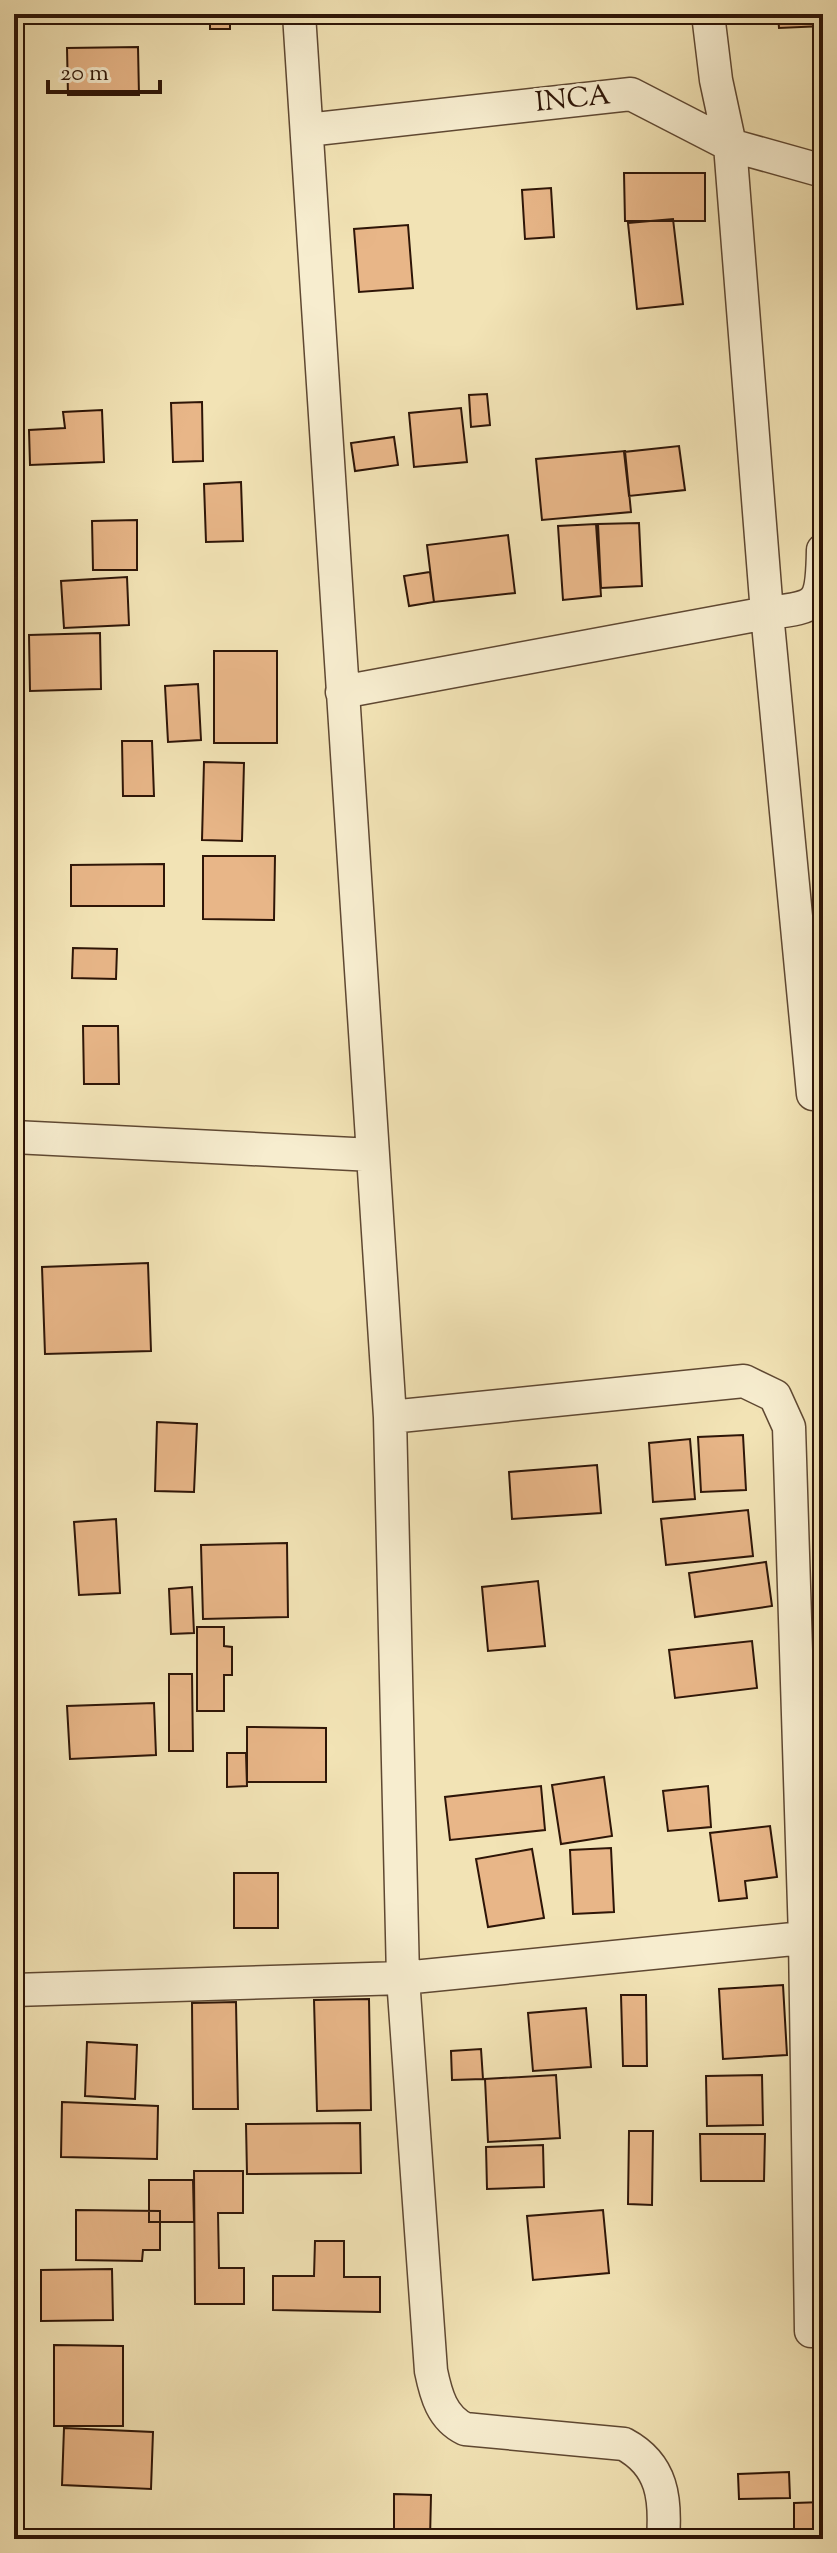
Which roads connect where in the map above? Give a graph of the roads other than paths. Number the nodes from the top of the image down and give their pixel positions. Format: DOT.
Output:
graph roads {
  1 [pos="299,14"];
  2 [pos="708,14"];
  3 [pos="307,130"];
  4 [pos="730,145"];
  5 [pos="823,171"];
  6 [pos="823,550"];
  7 [pos="767,613"];
  8 [pos="342,692"];
  9 [pos="813,1094"];
  10 [pos="14,1137"];
  11 [pos="373,1155"];
  12 [pos="390,1417"];
  13 [pos="814,1937"];
  14 [pos="403,1978"];
  15 [pos="14,1990"];
  16 [pos="811,2331"];
  17 [pos="663,2539"];
  1 -- 3 [label="street"];
  2 -- 4 [label="street"];
  3 -- 4 [label="street, INCA"];
  3 -- 8 [label="street"];
  4 -- 5 [label="street, INCA"];
  4 -- 7 [label="street"];
  6 -- 7 [label="street"];
  7 -- 8 [label="street"];
  7 -- 9 [label="street"];
  8 -- 11 [label="street"];
  10 -- 11 [label="street"];
  11 -- 12 [label="street"];
  12 -- 13 [label="street"];
  12 -- 14 [label="street"];
  13 -- 14 [label="street"];
  13 -- 16 [label="street"];
  14 -- 15 [label="street"];
  14 -- 17 [label="street"];
}
